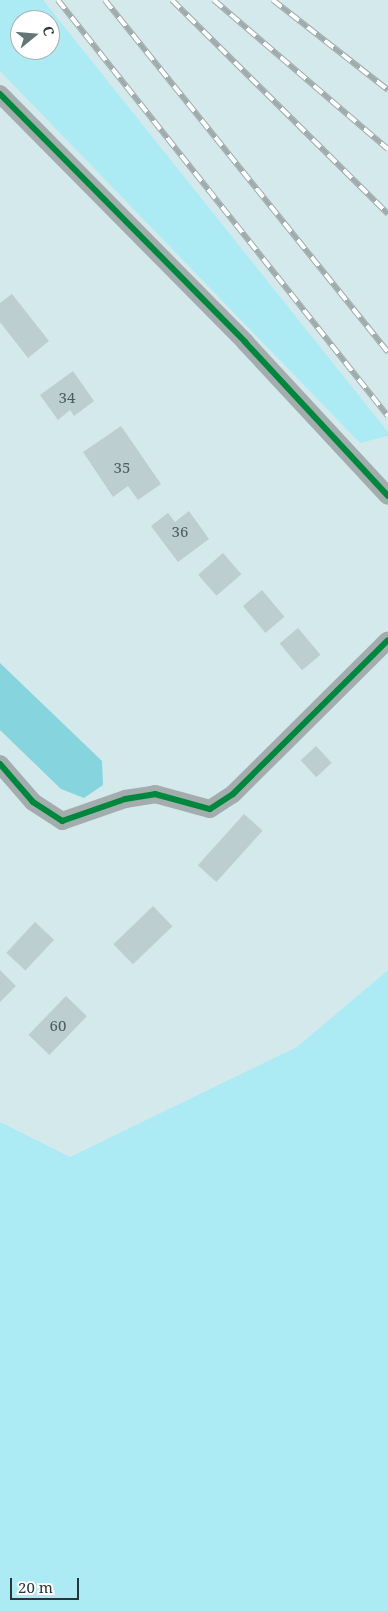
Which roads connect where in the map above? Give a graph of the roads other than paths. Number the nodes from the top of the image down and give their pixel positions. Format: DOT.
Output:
graph roads {
  1 [pos="0,94"];
  2 [pos="388,496"];
  3 [pos="388,640"];
  4 [pos="0,764"];
  1 -- 2 [label="street"];
  3 -- 4 [label="street"];
}
